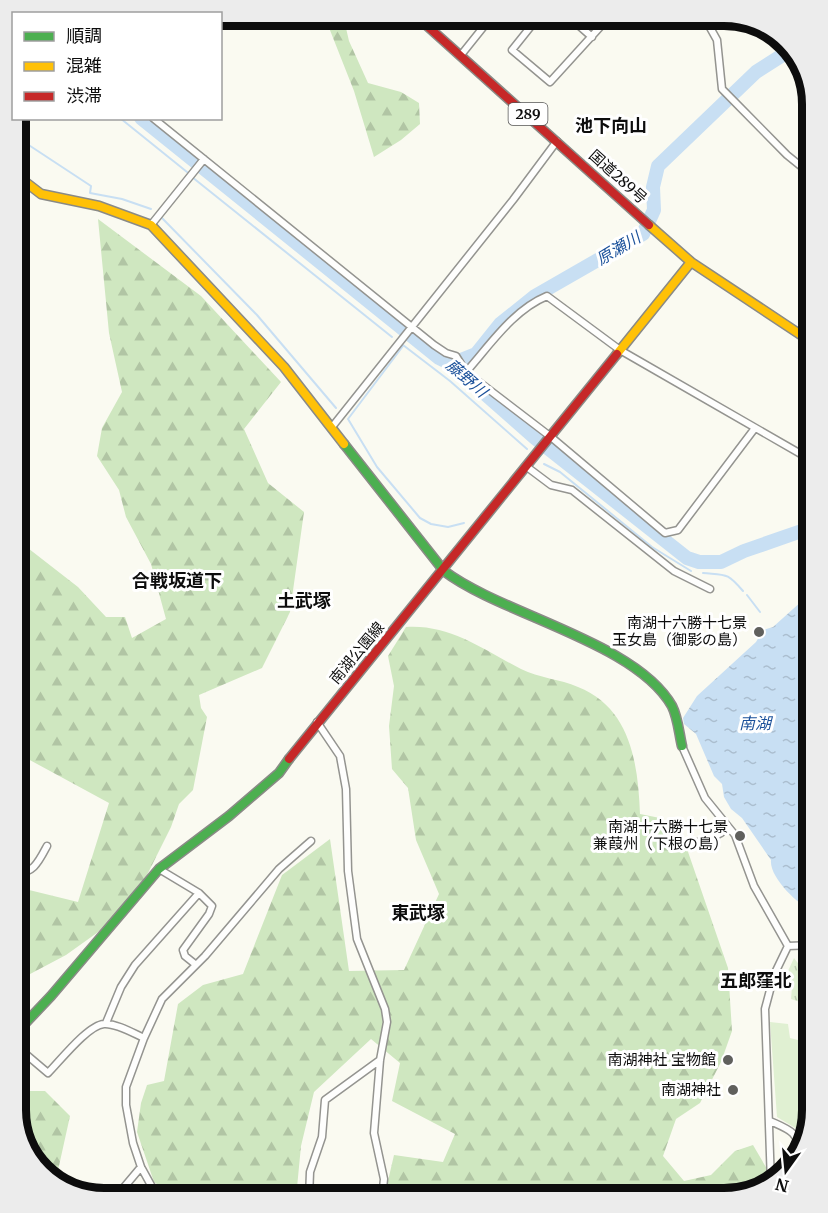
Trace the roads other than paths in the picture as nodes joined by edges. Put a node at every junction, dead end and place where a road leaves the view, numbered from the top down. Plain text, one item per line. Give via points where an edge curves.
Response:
1 (428, 26) edge
2 (484, 26) edge
3 (531, 26) edge
4 (580, 26) edge
5 (602, 26) edge
6 (709, 26) edge
7 (592, 37) junction
8 (461, 55) junction
9 (155, 120) edge
10 (558, 140) junction
11 (204, 159) junction
12 (802, 167) edge
13 (26, 182) edge
14 (151, 225) junction
15 (691, 262) junction
16 (412, 328) junction
17 (802, 336) edge
18 (620, 350) junction
19 (466, 372) junction
20 (332, 427) junction
21 (755, 428) junction
22 (552, 437) junction
23 (802, 455) edge
24 (527, 467) junction
25 (444, 572) junction
26 (710, 589) dead end
27 (317, 722) junction
28 (682, 746) joint
29 (721, 833) dead end
30 (311, 841) dead end
31 (694, 843) dead end
32 (46, 846) dead end
33 (159, 869) junction
34 (26, 872) edge
35 (199, 893) junction
36 (802, 945) edge
37 (788, 946) junction
38 (195, 964) junction
39 (26, 1022) edge
40 (106, 1023) junction
41 (144, 1038) junction
42 (26, 1054) edge
43 (380, 1060) junction
44 (770, 1121) junction
45 (798, 1138) edge
46 (770, 1141) edge
47 (141, 1167) junction
48 (124, 1187) edge
49 (152, 1187) edge
50 (309, 1187) edge
51 (383, 1187) edge

1 - 8 main road, 国道289号 / 289
2 - 8 street
3 - 7 street via 512,50 550,82
4 - 7 street
5 - 7 street
6 - 12 street via 717,40 721,81 729,97
8 - 10 main road, 国道289号 / 289
9 - 11 street
10 - 15 main road, 国道289号 / 289
10 - 16 street
11 - 14 street
11 - 16 street
13 - 14 main road via 41,194 99,206
14 - 20 main road via 284,367
15 - 17 main road, 国道289号 / 289
15 - 18 main road, 南湖公園線
16 - 19 street via 446,353 458,357
16 - 20 street
18 - 19 street via 547,296 519,313
18 - 21 street
18 - 22 main road, 南湖公園線
19 - 22 street
20 - 25 main road
21 - 22 street via 678,530 665,533
21 - 23 street
22 - 24 main road, 南湖公園線
24 - 25 main road, 南湖公園線
24 - 26 street via 551,485 572,490 674,571
25 - 27 main road, 南湖公園線
25 - 28 main road via 465,587 618,658 645,676 671,703
27 - 33 main road, 南湖公園線 via 279,773
27 - 43 street via 342,765 348,871 357,939 387,1022
28 - 37 street via 705,798 735,835 754,886
29 - 31 street
30 - 38 street via 279,869
32 - 34 street via 33,868
33 - 35 street
33 - 39 main road, 南湖公園線
35 - 38 street via 212,906 183,950 184,956
35 - 40 street via 135,965
36 - 37 street
37 - 44 street via 774,975 765,1009
38 - 41 street via 162,999
40 - 41 street
40 - 42 street via 90,1030 48,1073
41 - 47 street via 126,1088 128,1122
43 - 50 street via 324,1100 322,1137 310,1172
43 - 51 street via 374,1133
44 - 45 street
44 - 46 street
47 - 48 street
47 - 49 street

